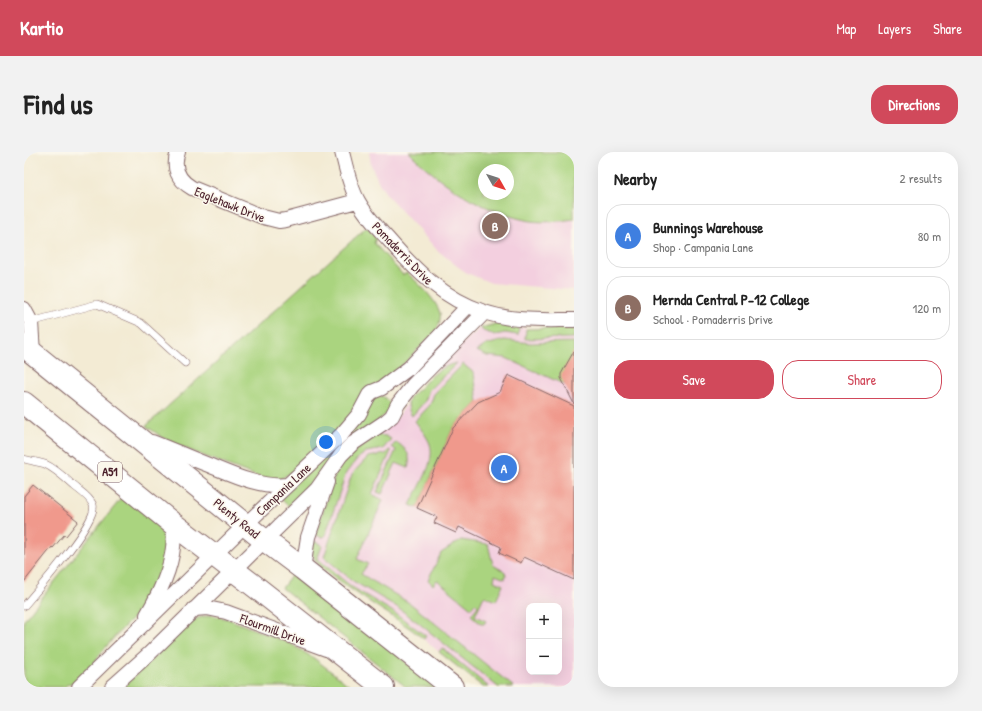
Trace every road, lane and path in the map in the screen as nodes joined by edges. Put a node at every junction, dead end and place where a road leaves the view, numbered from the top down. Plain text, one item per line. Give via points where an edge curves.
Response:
1 (178, 152) edge
2 (342, 152) edge
3 (357, 201) junction
4 (468, 306) junction
5 (24, 310) edge
6 (485, 312) junction
7 (574, 320) edge
8 (31, 322) junction
9 (29, 350) edge
10 (185, 363) dead end
11 (382, 388) junction
12 (24, 403) edge
13 (398, 404) junction
14 (131, 434) junction
15 (24, 460) edge
16 (332, 467) junction
17 (287, 485) junction
18 (172, 523) junction
19 (245, 525) junction
20 (264, 540) junction
21 (215, 555) junction
22 (303, 569) junction
23 (234, 570) junction
24 (24, 606) edge
25 (194, 609) junction
26 (139, 630) junction
27 (350, 660) junction
28 (79, 687) edge
29 (112, 687) edge
30 (383, 687) edge
31 (452, 687) edge

1 - 3 street, Eaglehawk Drive via 176,172 185,184 271,220 286,220
2 - 3 street, Pomaderris Drive
3 - 4 street, Pomaderris Drive via 410,264 439,289
4 - 6 street, Pomaderris Drive
4 - 11 street, Campania Lane via 417,360
5 - 8 street
6 - 7 street, Pomaderris Drive via 524,321
6 - 13 street, Campania Lane
8 - 9 street
8 - 10 lane via 97,304 141,323
9 - 14 highway, Plenty Road
11 - 13 street via 394,395
11 - 17 street, Campania Lane via 369,395 349,426
12 - 18 highway, A51
13 - 16 street, Campania Lane via 392,416 352,444
14 - 17 street via 256,482
14 - 19 highway, Plenty Road
15 - 24 lane via 45,464 56,470 89,498 94,506 90,521
16 - 20 street, Campania Lane via 317,489
16 - 22 street via 308,537
17 - 19 street, Campania Lane
18 - 21 highway, A51
18 - 26 street via 175,538 171,559 158,594
19 - 20 highway, Plenty Road
19 - 21 street, Campania Lane
20 - 22 highway, Plenty Road
20 - 23 street, Campania Lane
21 - 23 highway, A51
21 - 26 street
22 - 31 highway, Plenty Road
23 - 25 street
23 - 27 highway, A51
25 - 27 street, Flourmill Drive via 207,608 226,612
25 - 29 street
26 - 28 street
27 - 30 highway, A51

